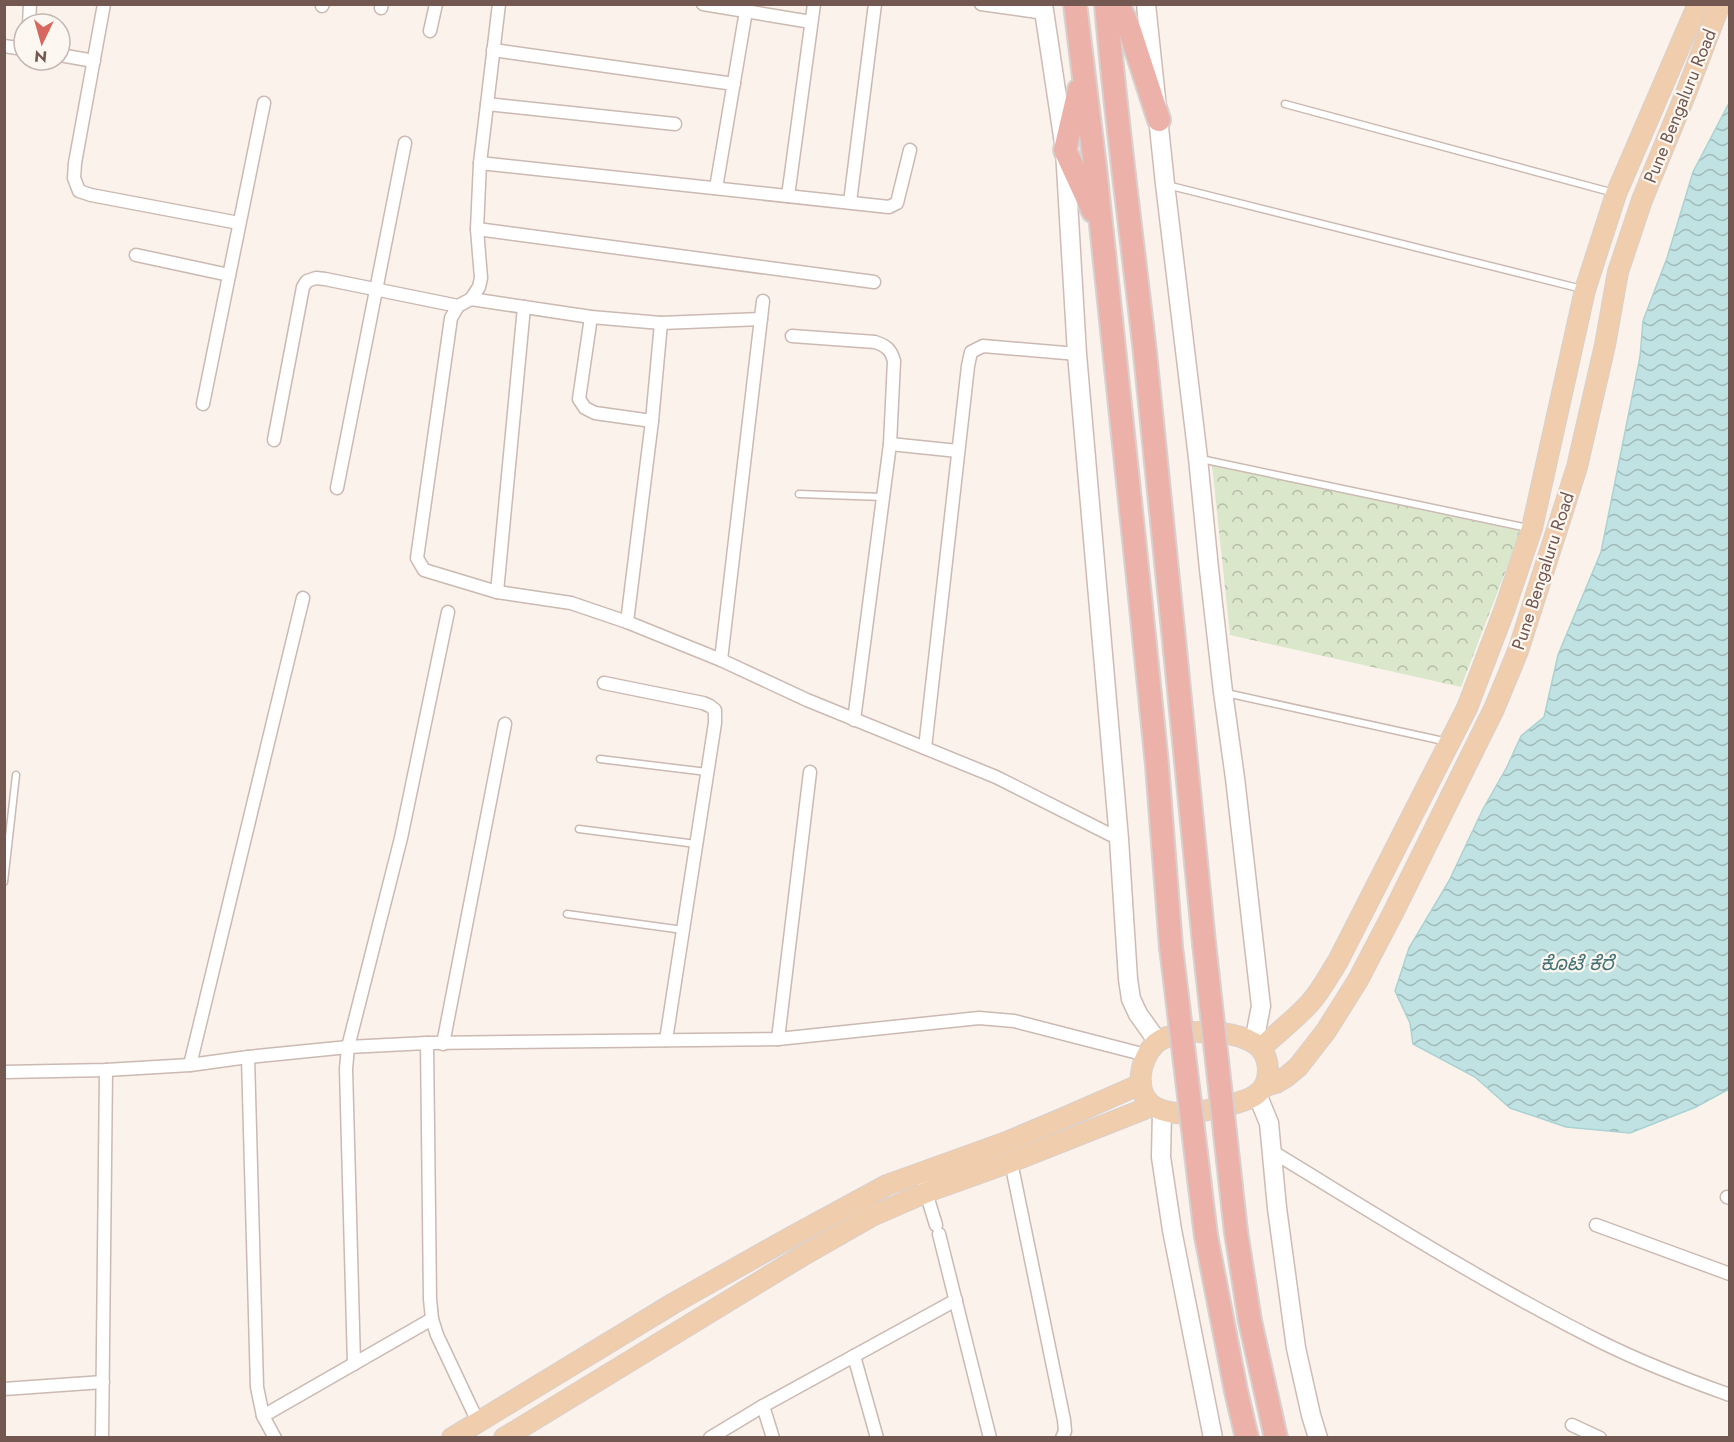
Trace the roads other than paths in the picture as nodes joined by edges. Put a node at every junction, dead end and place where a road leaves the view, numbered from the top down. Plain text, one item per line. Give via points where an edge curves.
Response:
1 (104, 4) edge
2 (436, 4) edge
3 (499, 4) edge
4 (703, 4) edge
5 (814, 4) edge
6 (875, 4) edge
7 (981, 4) edge
8 (1075, 4) edge
9 (1106, 4) edge
10 (1118, 4) edge
11 (1146, 4) edge
12 (1698, 4) edge
13 (1720, 4) edge
14 (1044, 9) edge
15 (746, 11) junction
16 (811, 22) junction
17 (430, 31) dead end
18 (493, 50) junction
19 (72, 58) edge
20 (94, 62) junction
21 (1083, 74) junction
22 (734, 84) junction
23 (264, 103) dead end
24 (487, 104) junction
25 (1285, 104) dead end
26 (1159, 120) junction
27 (675, 124) dead end
28 (405, 143) dead end
29 (910, 150) dead end
30 (1065, 150) junction
31 (480, 163) junction
32 (1165, 184) junction
33 (716, 188) junction
34 (1616, 194) junction
35 (788, 196) junction
36 (850, 202) junction
37 (240, 223) junction
38 (1101, 227) junction
39 (477, 229) junction
40 (136, 255) dead end
41 (229, 275) junction
42 (874, 282) dead end
43 (376, 289) junction
44 (1585, 290) junction
45 (471, 299) junction
46 (763, 301) dead end
47 (458, 306) junction
48 (524, 307) junction
49 (591, 317) junction
50 (760, 319) junction
51 (661, 323) junction
52 (792, 336) dead end
53 (1077, 354) junction
54 (202, 404) dead end
55 (652, 421) junction
56 (274, 440) dead end
57 (890, 444) junction
58 (958, 451) junction
59 (1198, 458) junction
60 (337, 488) dead end
61 (799, 494) dead end
62 (883, 497) junction
63 (1532, 528) junction
64 (497, 592) junction
65 (303, 598) dead end
66 (448, 612) dead end
67 (627, 622) junction
68 (721, 660) junction
69 (604, 683) dead end
70 (1223, 692) junction
71 (854, 720) junction
72 (506, 724) dead end
73 (1449, 742) junction
74 (925, 748) junction
75 (600, 759) dead end
76 (707, 772) junction
77 (810, 772) dead end
78 (16, 775) dead end
79 (579, 829) dead end
80 (1119, 839) junction
81 (696, 844) junction
82 (4, 882) edge
83 (567, 914) dead end
84 (683, 930) junction
85 (778, 1039) junction
86 (666, 1040) junction
87 (427, 1043) junction
88 (443, 1044) junction
89 (1257, 1045) junction
90 (348, 1047) junction
91 (1152, 1049) junction
92 (248, 1057) junction
93 (190, 1065) junction
94 (106, 1070) junction
95 (4, 1072) edge
96 (1141, 1084) junction
97 (1261, 1090) junction
98 (1157, 1108) junction
99 (1273, 1152) junction
100 (1011, 1162) junction
101 (919, 1173) junction
102 (927, 1192) junction
103 (1596, 1225) dead end
104 (791, 1236) junction
105 (802, 1256) junction
106 (1730, 1274) edge
107 (956, 1300) junction
108 (432, 1319) junction
109 (854, 1356) junction
110 (354, 1364) junction
111 (103, 1382) junction
112 (4, 1389) edge
113 (1730, 1395) edge
114 (510, 1403) junction
115 (763, 1406) junction
116 (263, 1416) junction
117 (478, 1422) junction
118 (524, 1425) junction
119 (1572, 1425) dead end
120 (102, 1437) edge
121 (275, 1437) edge
122 (452, 1437) edge
123 (504, 1437) edge
124 (710, 1437) edge
125 (773, 1437) edge
126 (877, 1437) edge
127 (990, 1437) edge
128 (1062, 1437) edge
129 (1213, 1437) edge
130 (1247, 1437) edge
131 (1276, 1437) edge
132 (1318, 1437) edge
133 (1600, 1437) edge

1 - 20 street
2 - 17 street
3 - 18 street
4 - 15 street
5 - 16 street
6 - 36 street
7 - 14 street
8 - 21 highway
9 - 131 highway, bridge via 1236,1232 1250,1321
10 - 26 highway
11 - 26 street
12 - 34 main road, Pune Bengaluru Road
13 - 97 main road, Pune Bengaluru Road via 1642,200 1618,272 1577,467 1518,651 1494,709 1358,980 1298,1067
14 - 30 street
15 - 16 street
15 - 22 street
16 - 35 street
18 - 22 street
18 - 24 street
19 - 20 street
20 - 37 street via 74,171 79,191
21 - 30 highway
21 - 38 highway
22 - 33 street
23 - 37 street
24 - 27 street
24 - 31 street
25 - 34 lane
26 - 32 street
28 - 43 street
29 - 36 street via 897,203 889,207
30 - 38 highway
30 - 53 street
31 - 33 street
31 - 39 street
32 - 44 lane
32 - 59 street
33 - 35 street
34 - 44 main road, Pune Bengaluru Road
35 - 36 street
37 - 41 street
38 - 130 highway, bridge via 1171,946 1206,1236
39 - 42 street
39 - 45 street via 481,278
40 - 41 street
41 - 54 street
43 - 47 street
43 - 56 street via 316,278 303,286
43 - 60 street
44 - 63 main road, Pune Bengaluru Road
45 - 47 street
45 - 48 street
46 - 50 street
47 - 64 street via 451,318 417,558 424,570
48 - 49 street
48 - 64 street
49 - 51 street
49 - 55 street via 579,399 595,413
50 - 51 street
50 - 68 street
51 - 55 street
52 - 57 street via 885,345 894,361
53 - 58 street via 983,346 971,352
53 - 80 street
55 - 67 street
57 - 58 street
57 - 62 street
58 - 74 street
59 - 63 lane
59 - 70 street
61 - 62 lane
62 - 71 street
63 - 73 main road, Pune Bengaluru Road via 1467,708
64 - 67 street via 571,603
65 - 93 street
66 - 90 street via 401,838
67 - 68 street
68 - 71 street
69 - 76 street via 711,706 716,716
70 - 73 lane
70 - 89 street via 1261,1006
71 - 74 street
72 - 88 street
73 - 89 main road, Pune Bengaluru Road via 1321,988 1296,1018
74 - 80 street via 996,777
75 - 76 lane
76 - 81 street
77 - 85 street
78 - 82 lane
79 - 81 lane
80 - 91 street via 1131,999
81 - 84 street
83 - 84 lane
84 - 86 street
85 - 86 street
85 - 91 street via 979,1018 1014,1021
86 - 88 street
87 - 88 street
87 - 90 street
87 - 108 street
89 - 91 main road via 1227,1034 1186,1032 1171,1036
89 - 97 main road via 1268,1067
90 - 92 street
90 - 110 street
91 - 96 main road via 1141,1070
92 - 93 street
92 - 116 street via 257,1387
93 - 94 street
94 - 95 street
94 - 111 street
96 - 98 main road via 1147,1101
96 - 101 main road via 1009,1141
97 - 98 main road via 1243,1101 1213,1109 1187,1113
97 - 99 street
98 - 100 main road
98 - 129 street via 1169,1209
99 - 113 street via 1467,1269 1600,1341
99 - 132 street via 1296,1348
100 - 102 main road
100 - 128 street via 1064,1420
101 - 102 street
101 - 104 main road via 886,1185
102 - 105 main road via 872,1216
102 - 107 street
103 - 106 street
104 - 105 main road
104 - 114 main road
105 - 118 main road
107 - 109 street
107 - 127 street
108 - 110 street
108 - 117 street
109 - 115 street
109 - 126 street
110 - 116 street
111 - 112 street
111 - 120 street
114 - 117 main road
114 - 118 main road
115 - 124 street
115 - 125 street
116 - 121 street
117 - 122 main road
118 - 123 main road
119 - 133 street

